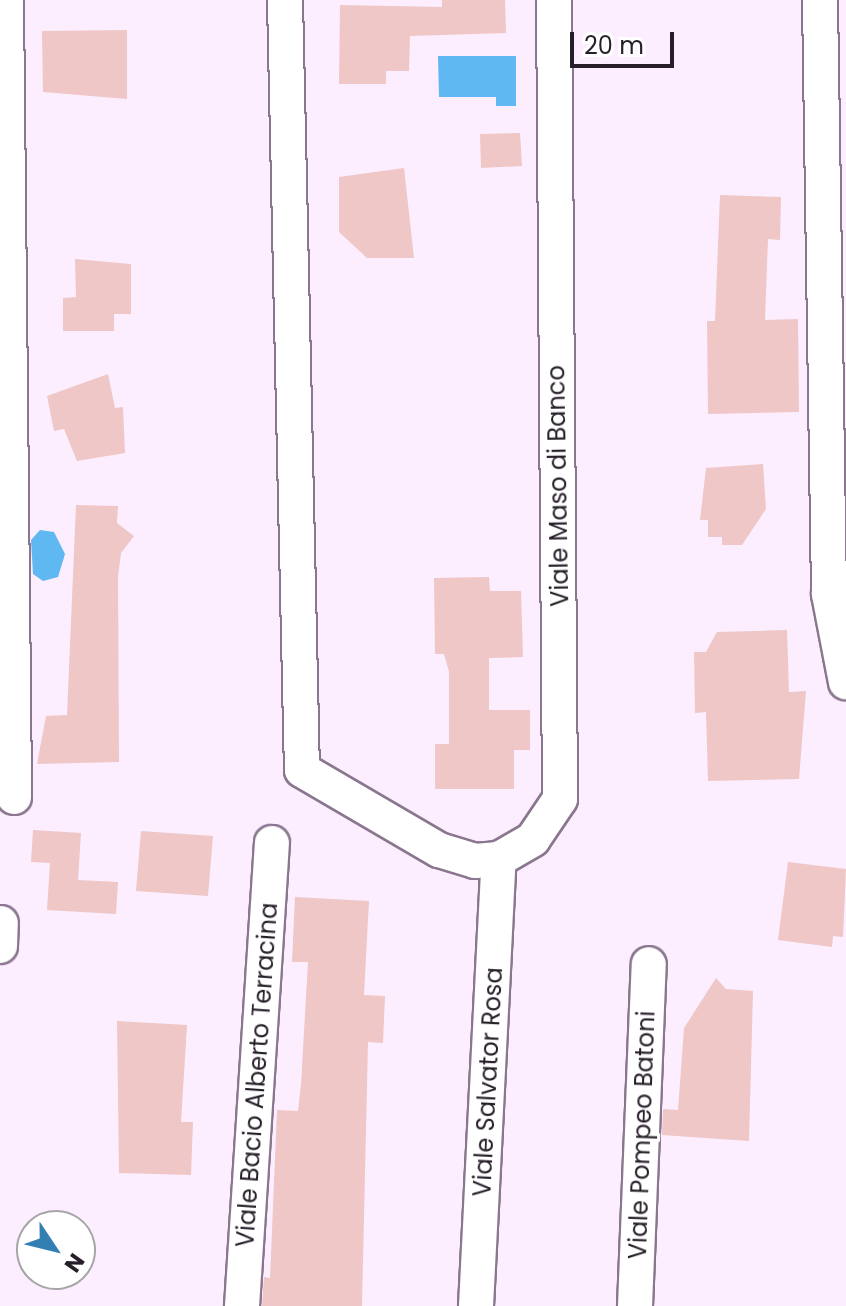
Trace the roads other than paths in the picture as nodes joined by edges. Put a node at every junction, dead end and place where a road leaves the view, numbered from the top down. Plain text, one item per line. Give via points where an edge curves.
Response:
1 (6, 0) edge
2 (285, 0) edge
3 (554, 0) edge
4 (820, 0) edge
5 (846, 682) edge
6 (14, 797) dead end
7 (272, 843) dead end
8 (499, 859) junction
9 (649, 964) dead end
10 (242, 1306) edge
11 (476, 1306) edge
12 (635, 1306) edge

1 - 6 street
2 - 8 street via 302,770 457,857
3 - 8 street, Viale Maso di Banco via 560,799 533,839
4 - 5 street via 829,594
7 - 10 street, Viale Bacio Alberto Terracina
8 - 11 street, Viale Salvator Rosa
9 - 12 street, Viale Pompeo Batoni

